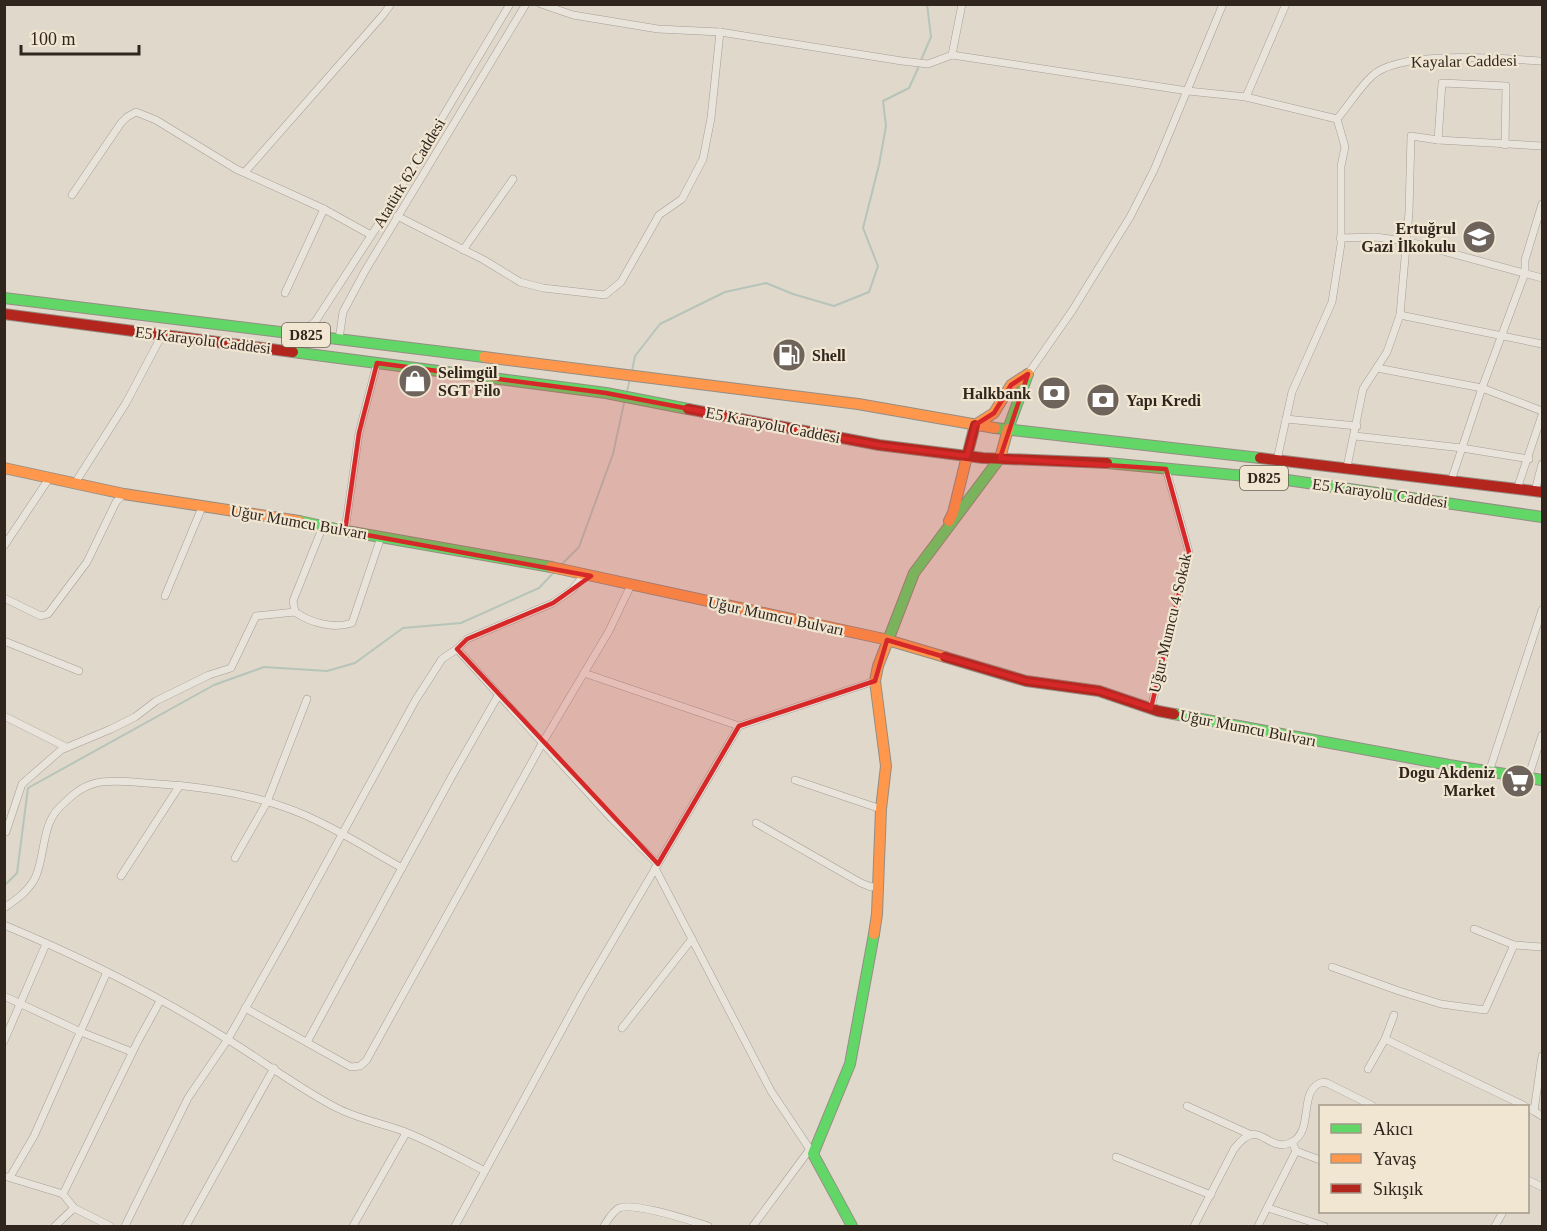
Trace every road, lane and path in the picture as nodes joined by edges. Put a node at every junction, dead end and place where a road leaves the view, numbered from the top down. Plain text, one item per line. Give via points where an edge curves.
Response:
1 (391, 4) edge
2 (510, 4) edge
3 (526, 4) edge
4 (541, 4) edge
5 (962, 4) edge
6 (1223, 4) edge
7 (1286, 4) edge
8 (720, 32) junction
9 (952, 55) junction
10 (1542, 62) edge
11 (1188, 91) junction
12 (1246, 97) junction
13 (1337, 119) junction
14 (1438, 140) junction
15 (1505, 145) junction
16 (1542, 146) edge
17 (245, 172) junction
18 (513, 179) dead end
19 (72, 195) dead end
20 (1542, 204) edge
21 (324, 209) junction
22 (397, 216) junction
23 (371, 235) junction
24 (1340, 238) junction
25 (1406, 241) junction
26 (463, 250) junction
27 (1525, 273) junction
28 (1542, 278) edge
29 (285, 293) dead end
30 (4, 298) edge
31 (4, 314) edge
32 (1400, 315) junction
33 (298, 334) junction
34 (1502, 334) junction
35 (162, 335) junction
36 (339, 339) junction
37 (1542, 344) edge
38 (377, 363) junction
39 (1377, 368) junction
40 (1028, 374) junction
41 (1482, 388) junction
42 (1542, 413) edge
43 (1286, 419) junction
44 (975, 425) junction
45 (1357, 426) junction
46 (1008, 429) junction
47 (1355, 436) junction
48 (1462, 448) junction
49 (967, 456) junction
50 (1000, 458) junction
51 (1528, 459) junction
52 (1277, 460) junction
53 (1542, 464) edge
54 (1347, 467) junction
55 (4, 468) edge
56 (1166, 469) junction
57 (50, 477) junction
58 (1451, 481) junction
59 (75, 483) junction
60 (1517, 489) junction
61 (1538, 491) edge
62 (124, 494) junction
63 (203, 506) junction
64 (1542, 517) edge
65 (323, 526) junction
66 (345, 531) junction
67 (381, 537) junction
68 (940, 540) junction
69 (4, 546) edge
70 (584, 575) junction
71 (631, 585) junction
72 (165, 596) dead end
73 (4, 598) edge
74 (1542, 610) edge
75 (295, 612) junction
76 (888, 640) junction
77 (4, 641) edge
78 (457, 649) junction
79 (79, 671) dead end
80 (584, 673) junction
81 (875, 681) junction
82 (499, 694) junction
83 (307, 699) dead end
84 (1151, 708) junction
85 (4, 716) edge
86 (739, 726) junction
87 (1542, 735) edge
88 (543, 742) junction
89 (66, 747) junction
90 (1490, 772) junction
91 (1528, 778) junction
92 (795, 780) dead end
93 (1542, 780) edge
94 (180, 785) junction
95 (267, 802) junction
96 (881, 809) junction
97 (756, 823) dead end
98 (6, 832) edge
99 (343, 835) junction
100 (235, 858) dead end
101 (656, 866) junction
102 (402, 867) junction
103 (121, 876) dead end
104 (879, 886) junction
105 (4, 908) edge
106 (4, 926) edge
107 (1474, 929) dead end
108 (692, 939) junction
109 (46, 944) junction
110 (1514, 945) junction
111 (1542, 947) edge
112 (1332, 967) dead end
113 (107, 972) junction
114 (4, 996) edge
115 (160, 1001) junction
116 (20, 1005) junction
117 (245, 1008) junction
118 (1394, 1014) dead end
119 (622, 1028) dead end
120 (81, 1032) junction
121 (228, 1039) junction
122 (1385, 1039) junction
123 (4, 1041) edge
124 (307, 1042) junction
125 (132, 1052) junction
126 (1542, 1056) edge
127 (274, 1068) junction
128 (1368, 1069) dead end
129 (1369, 1105) edge
130 (1521, 1105) edge
131 (1187, 1106) dead end
132 (1529, 1109) edge
133 (1542, 1116) edge
134 (406, 1132) junction
135 (1249, 1134) junction
136 (1292, 1142) junction
137 (811, 1151) junction
138 (1296, 1151) junction
139 (1116, 1157) dead end
140 (1319, 1160) edge
141 (484, 1172) junction
142 (7, 1177) edge
143 (63, 1194) junction
144 (1211, 1195) junction
145 (74, 1208) junction
146 (1268, 1208) junction
147 (1502, 1213) edge
148 (55, 1227) edge
149 (110, 1227) edge
150 (125, 1227) edge
151 (186, 1227) edge
152 (353, 1227) edge
153 (454, 1227) edge
154 (604, 1227) edge
155 (708, 1227) edge
156 (753, 1227) edge
157 (852, 1227) edge
158 (1194, 1227) edge
159 (1258, 1227) edge
160 (1324, 1227) edge
161 (1495, 1227) edge

1 - 17 street
2 - 23 street, Atatürk 62 Caddesi
3 - 22 street, Atatürk 62 Caddesi
4 - 8 street via 573,15 658,29
5 - 9 street
6 - 11 street
7 - 12 street
8 - 9 street via 928,64
8 - 26 street via 703,159 682,199 659,215 621,282 606,295 520,282
9 - 11 street
10 - 13 street, Kayalar Caddesi via 1452,58 1391,64 1372,75
11 - 12 street
11 - 40 street via 1130,217
12 - 13 street
13 - 24 street via 1345,147
14 - 15 street
14 - 15 street via 1442,83 1506,86
14 - 25 street via 1411,136
15 - 16 street
17 - 19 street via 136,112 121,123
17 - 21 street
18 - 26 street
20 - 27 street via 1525,260
21 - 23 street
21 - 29 street
22 - 26 street
22 - 36 street, Atatürk 62 Caddesi via 343,312
23 - 33 street, Atatürk 62 Caddesi via 315,322
24 - 25 street
24 - 43 street via 1332,302 1292,392
25 - 27 street
25 - 32 street
27 - 28 street
27 - 34 street
30 - 33 main road, E5 Karayolu Caddesi / D825
31 - 35 main road, E5 Karayolu Caddesi / D825
32 - 34 street
32 - 39 street
33 - 36 main road, E5 Karayolu Caddesi / D825
34 - 37 street
34 - 41 street
35 - 38 main road, E5 Karayolu Caddesi / D825
35 - 59 street via 126,403
36 - 44 main road, E5 Karayolu Caddesi / D825 via 858,404
38 - 49 main road, E5 Karayolu Caddesi / D825 via 606,393 879,446
38 - 66 street via 359,433
39 - 41 street
39 - 45 street via 1363,389
40 - 44 main road via 1011,385 994,413
40 - 46 main road
41 - 42 street
41 - 48 street
42 - 51 street
43 - 45 street
43 - 52 street
44 - 46 main road, E5 Karayolu Caddesi / D825
44 - 49 main road
45 - 47 street
46 - 50 main road
46 - 52 main road, E5 Karayolu Caddesi / D825
47 - 48 street
47 - 54 street
48 - 51 street
48 - 58 street
49 - 50 main road, E5 Karayolu Caddesi / D825
49 - 68 main road via 953,513
50 - 56 main road, E5 Karayolu Caddesi / D825
50 - 68 main road
51 - 60 street
52 - 54 main road, E5 Karayolu Caddesi / D825
53 - 61 street
54 - 58 main road, E5 Karayolu Caddesi / D825
55 - 57 main road, Uğur Mumcu Bulvarı
56 - 64 main road, E5 Karayolu Caddesi / D825 via 1287,480
56 - 84 street, Uğur Mumcu 4 Sokak via 1189,552
57 - 59 main road, Uğur Mumcu Bulvarı
57 - 69 street
58 - 60 main road, E5 Karayolu Caddesi / D825
59 - 62 main road, Uğur Mumcu Bulvarı
60 - 61 main road, E5 Karayolu Caddesi / D825
62 - 63 main road, Uğur Mumcu Bulvarı
62 - 73 street via 116,502 87,562 48,614 42,616
63 - 65 main road, Uğur Mumcu Bulvarı
63 - 72 street
65 - 66 main road, Uğur Mumcu Bulvarı
65 - 75 street via 293,601
66 - 67 main road, Uğur Mumcu Bulvarı
67 - 70 main road, Uğur Mumcu Bulvarı
67 - 75 street via 352,623 326,624 304,619
68 - 76 main road via 914,573
70 - 71 main road, Uğur Mumcu Bulvarı
70 - 78 street via 572,590 553,603 467,639
71 - 76 main road, Uğur Mumcu Bulvarı
71 - 80 street
74 - 90 street
75 - 89 street via 256,616 231,668 156,701 111,729
76 - 81 main road
76 - 84 main road, Uğur Mumcu Bulvarı via 1026,681 1099,691
77 - 79 street
78 - 82 street
78 - 99 street via 442,659 420,693
80 - 86 street
80 - 88 street
81 - 86 street
81 - 96 main road via 886,766
82 - 88 street
82 - 102 street
83 - 95 street
84 - 90 main road, Uğur Mumcu Bulvarı
85 - 89 street
86 - 101 street
87 - 91 street
88 - 101 street
88 - 124 street via 366,1061 351,1067
89 - 98 street via 22,784
90 - 91 main road, Uğur Mumcu Bulvarı
91 - 93 main road, Uğur Mumcu Bulvarı
92 - 96 street
94 - 95 street via 231,791
94 - 103 street
94 - 105 street via 97,782 77,791 55,812 36,877 26,893
95 - 99 street
95 - 100 street
96 - 104 main road
97 - 104 street via 861,883
99 - 102 street
99 - 117 street
101 - 108 street
101 - 141 street
102 - 124 street
104 - 137 main road via 870,963 849,1064
106 - 109 street
107 - 110 street
108 - 119 street
108 - 137 street via 771,1091
109 - 113 street
109 - 116 street
110 - 111 street
110 - 112 street via 1485,1010 1441,1004
113 - 115 street
113 - 120 street
114 - 116 street
115 - 121 street
115 - 125 street
116 - 120 street
116 - 123 street
117 - 121 street
117 - 124 street
118 - 122 street
120 - 125 street
120 - 142 street via 34,1136
121 - 127 street
121 - 150 street via 188,1098
122 - 128 street
122 - 130 street
125 - 143 street
126 - 132 street
127 - 134 street via 337,1108
127 - 151 street
129 - 136 street via 1327,1083 1319,1083 1310,1091 1302,1130
131 - 135 street
132 - 133 street
134 - 141 street
134 - 152 street
135 - 136 street via 1280,1144
135 - 144 street via 1234,1149
136 - 138 street
137 - 156 street
137 - 157 main road
138 - 140 street
138 - 146 street
139 - 144 street
141 - 153 street
142 - 143 street
143 - 145 street
144 - 158 street
145 - 148 street
145 - 149 street
146 - 159 street
146 - 160 street
147 - 161 street
154 - 155 street via 612,1214 626,1207 656,1211

